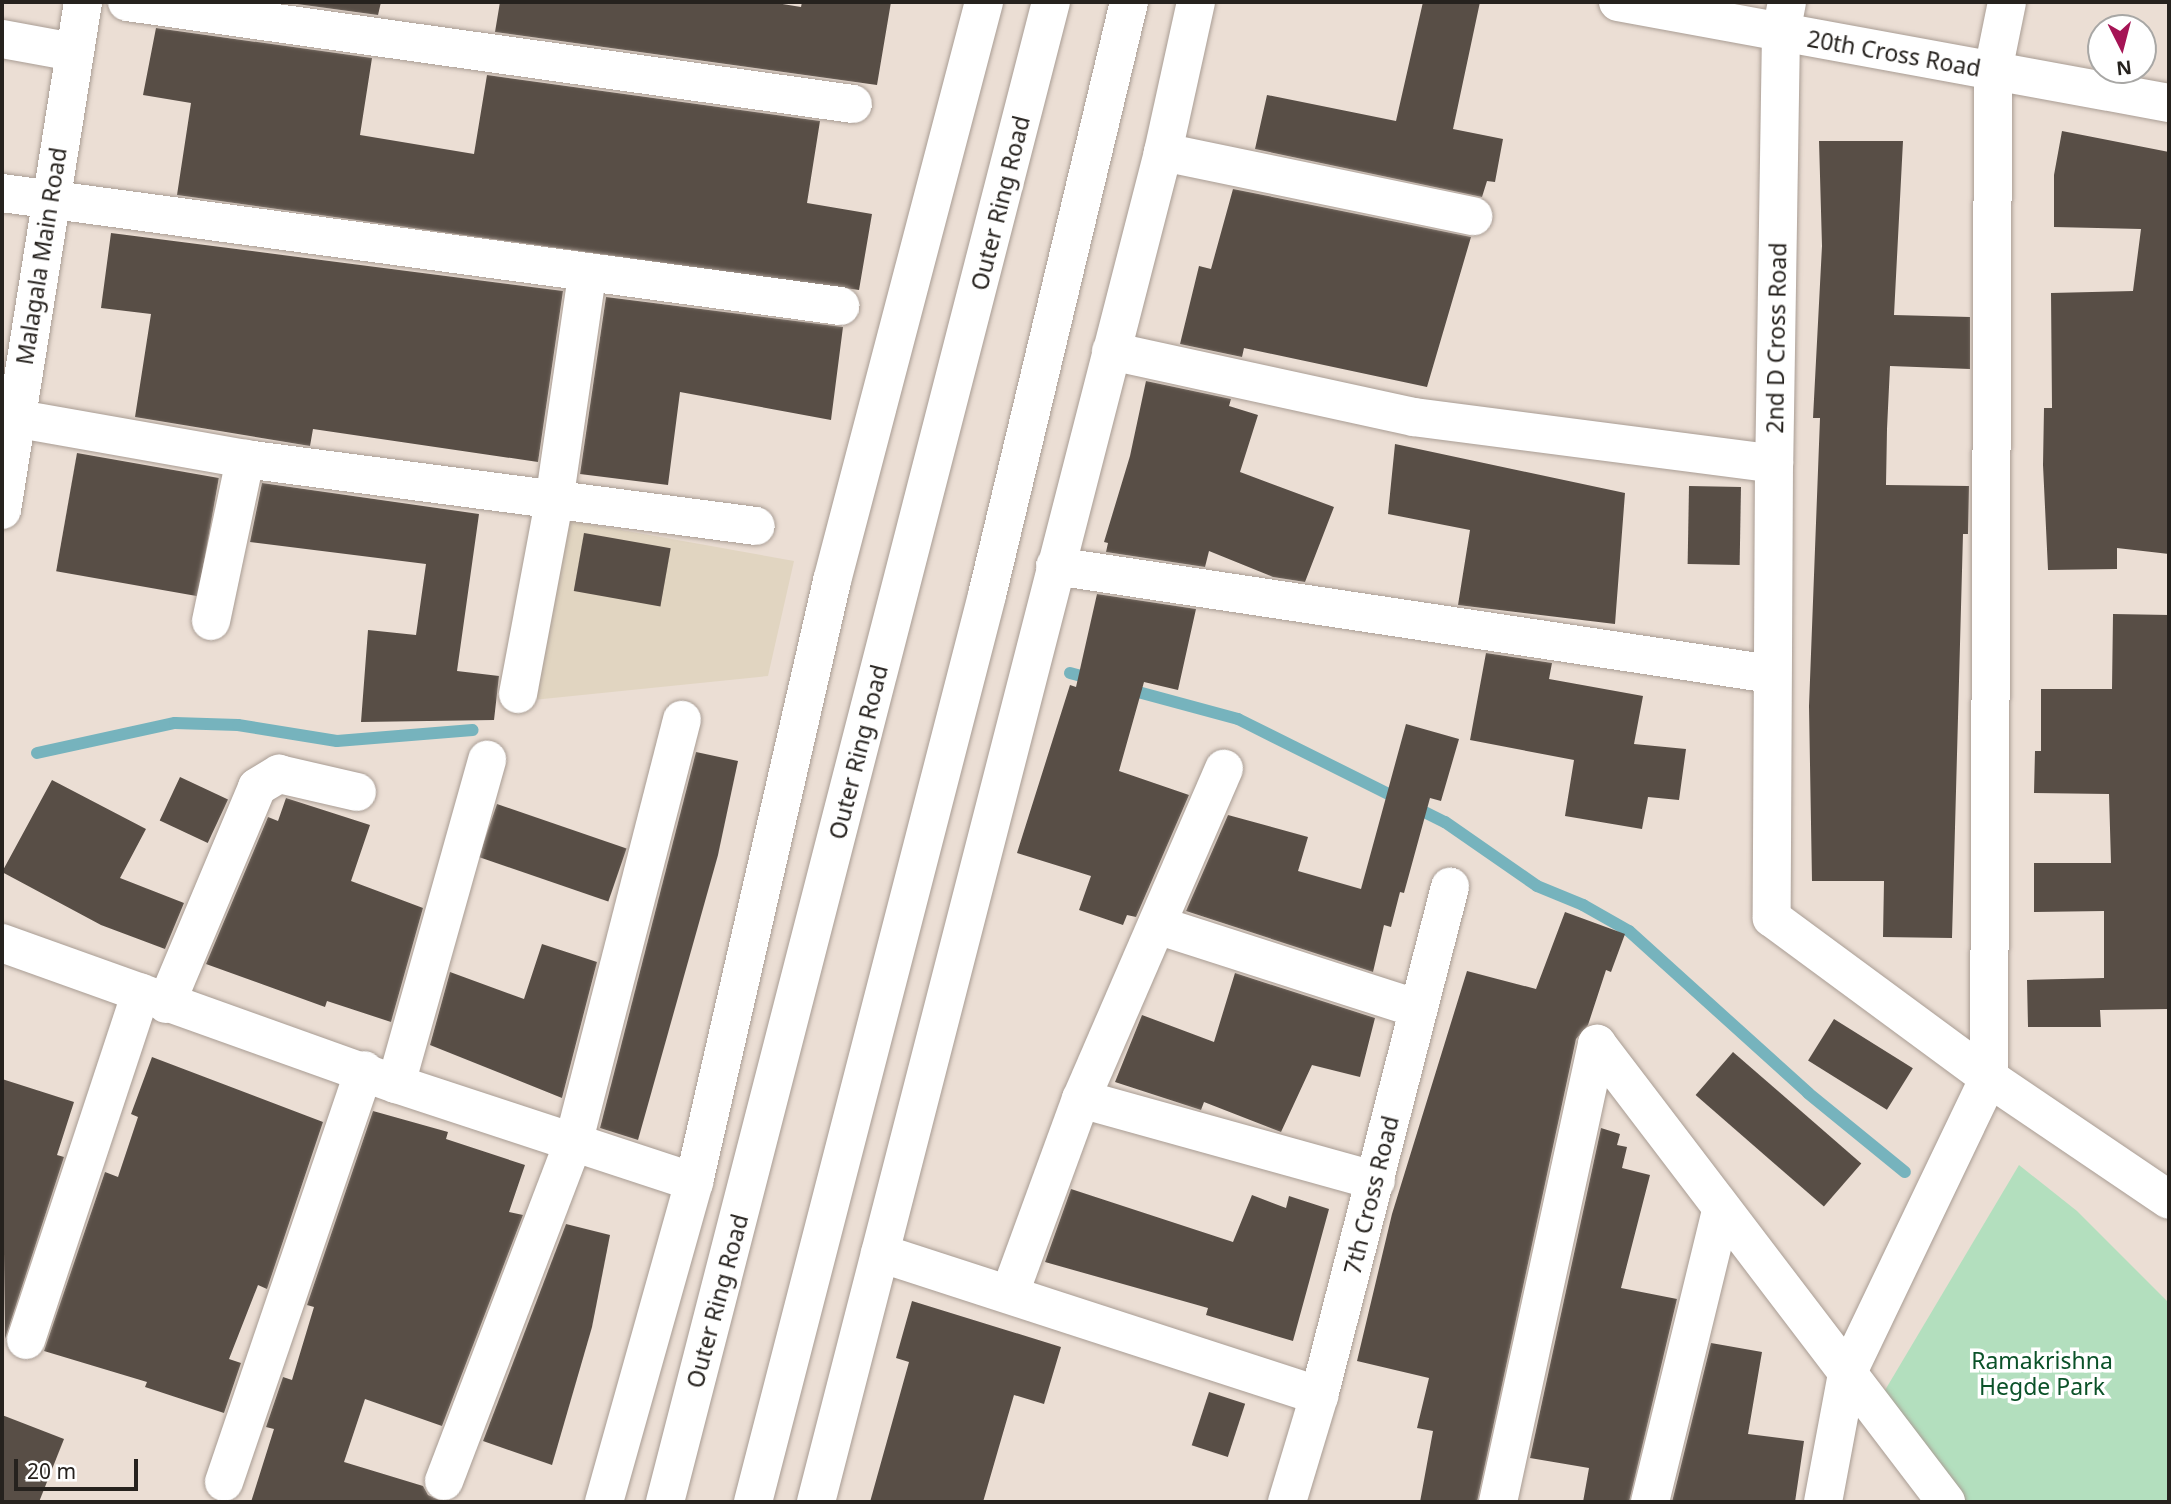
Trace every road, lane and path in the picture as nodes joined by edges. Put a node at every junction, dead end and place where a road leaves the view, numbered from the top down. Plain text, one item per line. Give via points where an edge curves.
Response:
1 (83, 2) edge
2 (127, 2) edge
3 (984, 2) edge
4 (1051, 2) edge
5 (1129, 2) edge
6 (1196, 2) edge
7 (1618, 2) edge
8 (2007, 2) edge
9 (1784, 17) edge
10 (2, 39) edge
11 (73, 52) junction
12 (1993, 71) junction
13 (2169, 103) edge
14 (853, 104) dead end
15 (1163, 152) junction
16 (2, 193) edge
17 (51, 202) junction
18 (1472, 216) dead end
19 (587, 275) junction
20 (840, 306) dead end
21 (1111, 351) junction
22 (8, 417) edge
23 (245, 459) junction
24 (1774, 464) junction
25 (554, 502) junction
26 (2, 510) edge
27 (756, 526) dead end
28 (1055, 566) junction
29 (211, 621) dead end
30 (1771, 674) junction
31 (518, 694) dead end
32 (682, 720) dead end
33 (487, 760) dead end
34 (1224, 769) dead end
35 (357, 792) dead end
36 (1450, 887) dead end
37 (1157, 925) junction
38 (2, 943) edge
39 (153, 998) junction
40 (1418, 1009) junction
41 (380, 1077) junction
42 (1989, 1078) junction
43 (1081, 1098) junction
44 (573, 1144) junction
45 (1376, 1181) junction
46 (694, 1182) junction
47 (2169, 1200) edge
48 (1721, 1210) junction
49 (880, 1253) junction
50 (1010, 1293) junction
51 (26, 1340) dead end
52 (1847, 1374) junction
53 (1319, 1396) junction
54 (444, 1481) dead end
55 (224, 1482) dead end
56 (604, 1502) edge
57 (665, 1502) edge
58 (753, 1502) edge
59 (816, 1502) edge
60 (1287, 1502) edge
61 (1498, 1502) edge
62 (1650, 1502) edge
63 (1823, 1502) edge
64 (1946, 1502) edge

1 - 11 main road, Malagala Main Road
2 - 14 main road
3 - 46 main road via 832,581
4 - 57 main road, Outer Ring Road
5 - 58 main road via 984,608
6 - 15 main road
7 - 9 main road, 20th Cross Road
8 - 12 main road
9 - 12 main road, 20th Cross Road
9 - 24 main road, 2nd D Cross Road
10 - 11 main road
11 - 17 main road, Malagala Main Road
12 - 13 main road, 20th Cross Road
12 - 42 main road
15 - 18 main road
15 - 21 main road
16 - 17 main road
17 - 19 main road
17 - 22 main road, Malagala Main Road
19 - 20 main road
19 - 25 main road
21 - 24 main road via 1414,417
21 - 28 main road
22 - 23 main road
22 - 26 main road, Malagala Main Road
23 - 25 main road
23 - 29 main road
24 - 30 main road, 2nd D Cross Road
25 - 27 main road
25 - 31 main road
28 - 30 main road
28 - 49 main road
30 - 42 main road, 2nd D Cross Road via 1772,918
32 - 44 main road
33 - 41 main road
34 - 37 main road
35 - 39 main road via 279,774 257,787
36 - 40 main road, 7th Cross Road
37 - 40 main road
37 - 43 main road
38 - 39 main road
39 - 41 main road
39 - 51 main road
40 - 45 main road, 7th Cross Road
41 - 44 main road
41 - 55 main road
42 - 47 main road
42 - 52 main road
43 - 45 main road
43 - 50 main road
44 - 46 main road
44 - 54 main road
45 - 53 main road, 7th Cross Road
46 - 56 main road
48 - 52 main road
48 - 61 main road via 1597,1044
48 - 62 main road
49 - 50 main road
49 - 59 main road
50 - 53 main road
52 - 63 main road
52 - 64 main road
53 - 60 main road, 7th Cross Road

